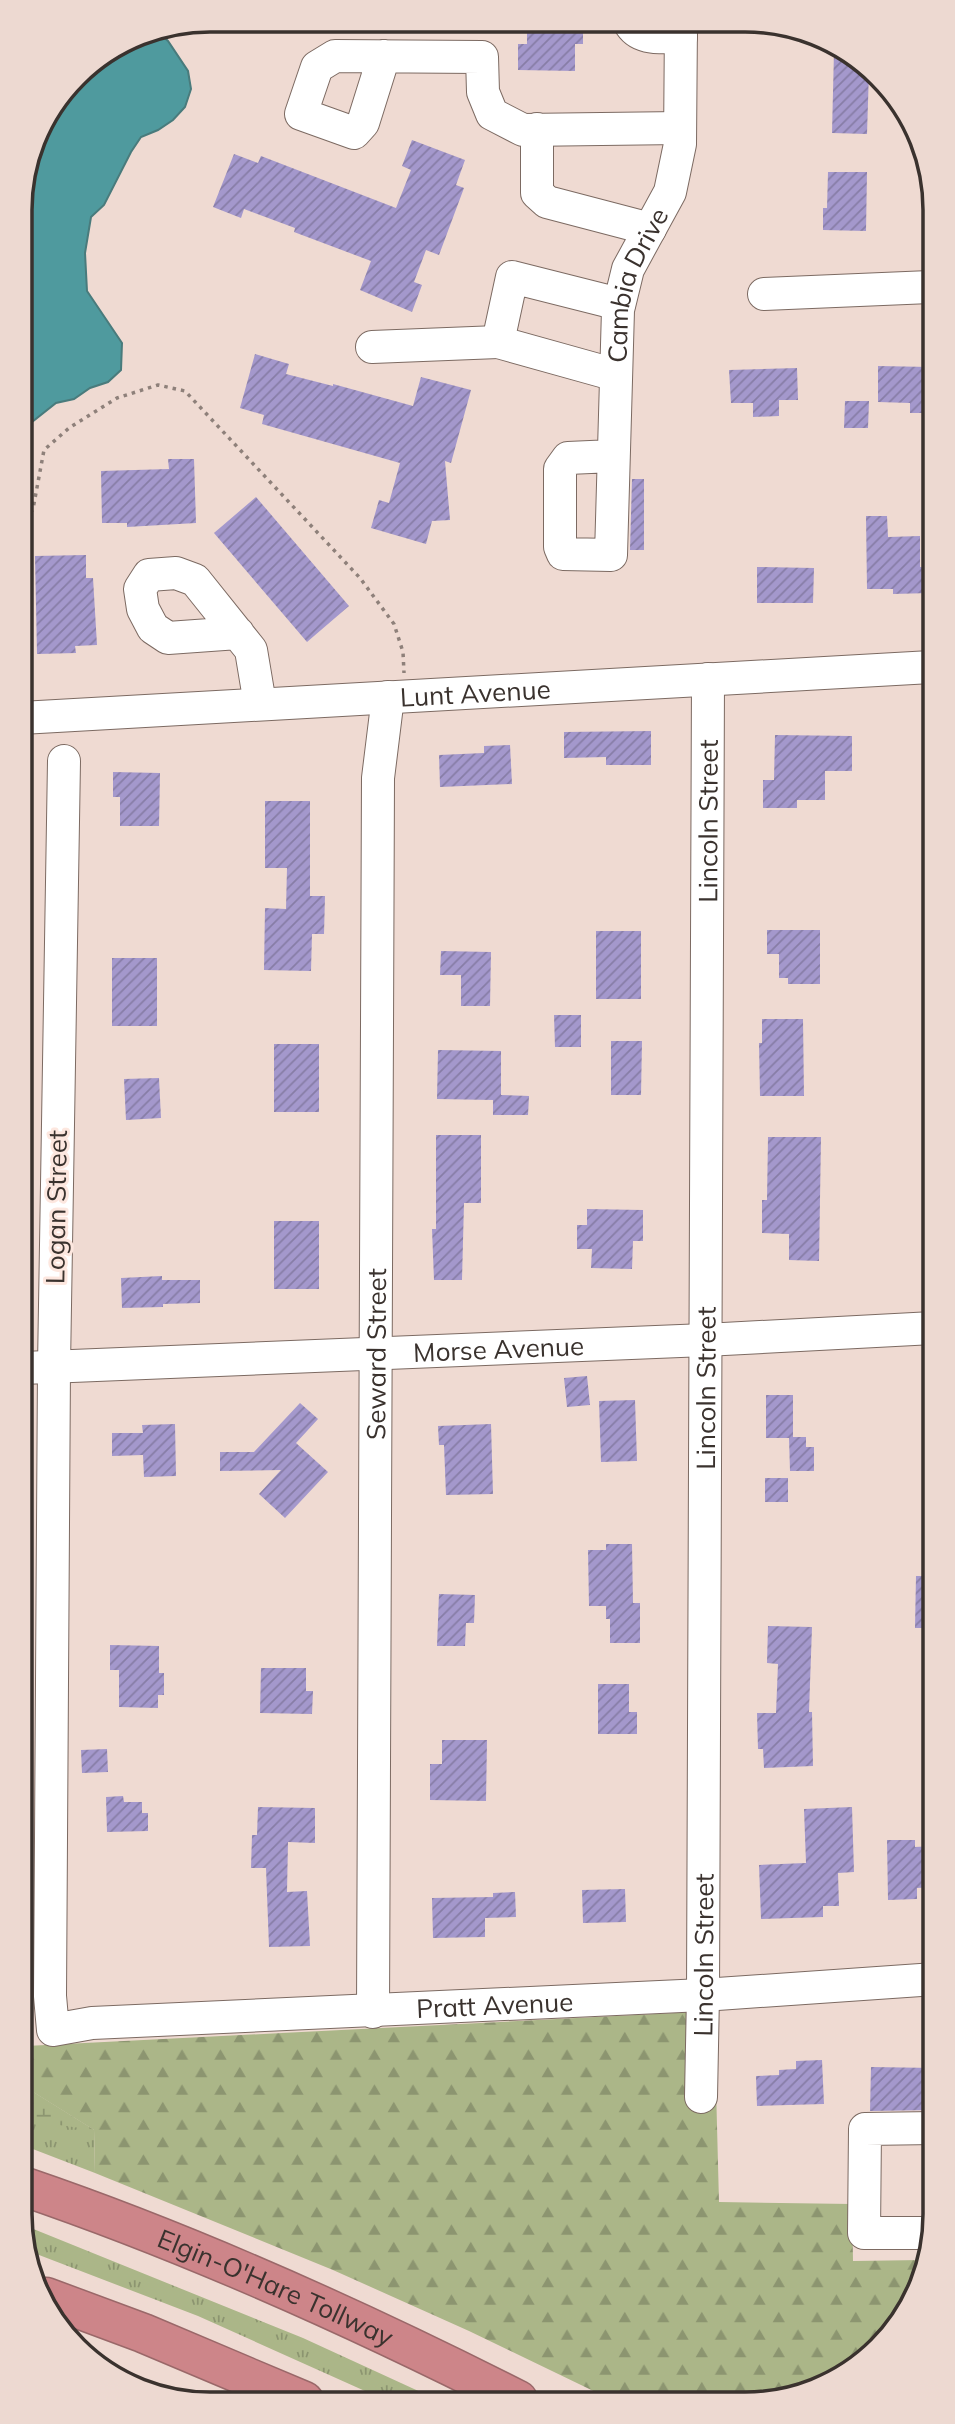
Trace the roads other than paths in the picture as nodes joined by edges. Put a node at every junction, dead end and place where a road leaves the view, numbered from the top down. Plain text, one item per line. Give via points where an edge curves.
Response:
1 (636, 32) edge
2 (669, 32) edge
3 (681, 32) edge
4 (384, 56) dead end
5 (680, 128) junction
6 (537, 129) junction
7 (650, 229) junction
8 (923, 288) edge
9 (764, 294) dead end
10 (619, 304) junction
11 (498, 342) junction
12 (372, 347) dead end
13 (616, 375) junction
14 (613, 456) junction
15 (238, 633) dead end
16 (923, 667) edge
17 (708, 679) junction
18 (396, 688) junction
19 (260, 704) junction
20 (32, 717) edge
21 (64, 761) dead end
22 (923, 1329) edge
23 (705, 1340) junction
24 (375, 1354) junction
25 (38, 1367) edge
26 (923, 1980) edge
27 (703, 1995) junction
28 (373, 2012) junction
29 (53, 2030) joint
30 (701, 2096) dead end
31 (923, 2129) edge
32 (32, 2190) edge
33 (922, 2234) edge
34 (57, 2304) edge
35 (72, 2314) edge
36 (283, 2392) edge
37 (502, 2392) edge

1 - 2 street via 645,36
3 - 5 street, Cambia Drive
4 - 6 street via 482,57 484,92 492,114 523,130
5 - 6 street
5 - 7 street, Cambia Drive via 670,192
6 - 7 street via 537,193 547,202
7 - 10 street, Cambia Drive via 628,269
8 - 9 street
10 - 11 street via 512,277
10 - 13 street, Cambia Drive
11 - 12 street
11 - 13 street
13 - 14 street, Cambia Drive
14 - 14 street, Cambia Drive via 611,555 563,554 560,469 568,458
15 - 19 street via 251,650
16 - 17 street, Lunt Avenue
17 - 18 street, Lunt Avenue
17 - 23 street, Lincoln Street
18 - 19 street, Lunt Avenue
18 - 24 street, Seward Street via 378,778
19 - 20 street, Lunt Avenue
21 - 25 street, Logan Street
22 - 23 street, Morse Avenue
23 - 24 street, Morse Avenue
23 - 27 street, Lincoln Street
24 - 25 street, Morse Avenue
24 - 28 street, Seward Street
25 - 29 street, Logan Street
26 - 27 street, Pratt Avenue
27 - 28 street, Pratt Avenue
27 - 30 street, Lincoln Street
28 - 29 street, Pratt Avenue via 92,2023
31 - 33 street via 865,2129 864,2183 864,2234
32 - 37 highway, Elgin-O'Hare Tollway via 317,2302
34 - 35 highway
35 - 36 highway via 143,2333

